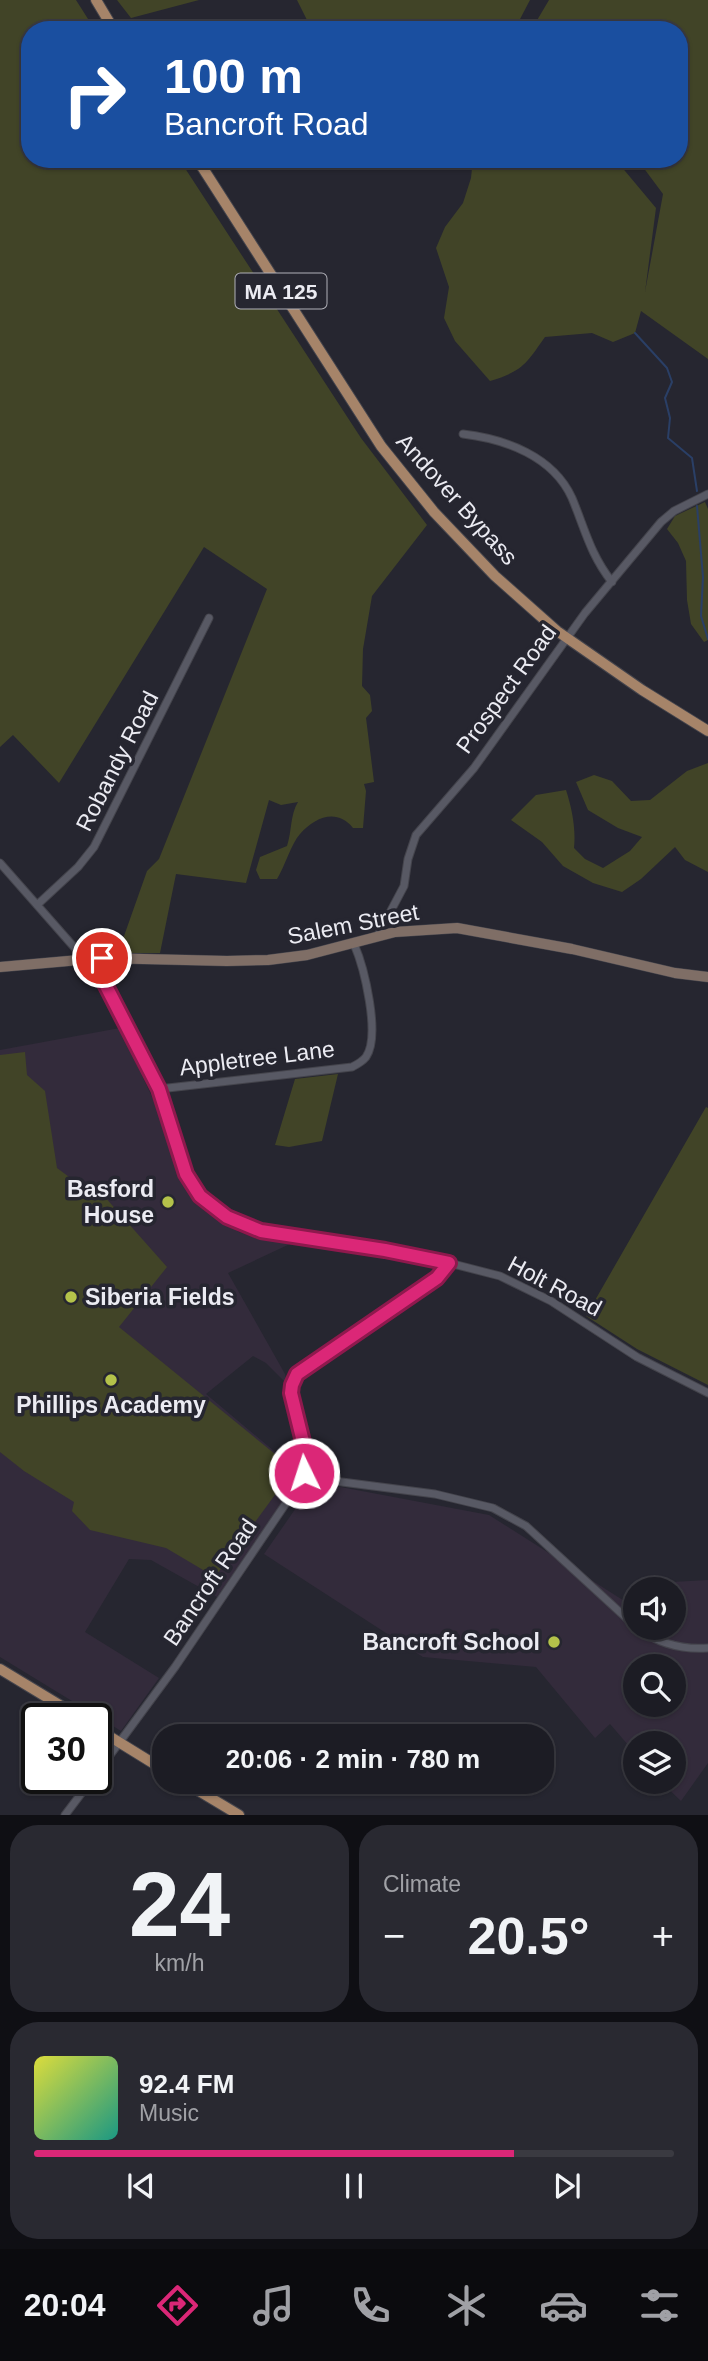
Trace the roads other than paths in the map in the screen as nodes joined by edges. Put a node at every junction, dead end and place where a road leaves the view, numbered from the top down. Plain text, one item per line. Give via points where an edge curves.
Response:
1 (96, 0) edge
2 (109, 21) edge
3 (203, 168) edge
4 (463, 434) dead end
5 (708, 494) edge
6 (612, 582) junction
7 (209, 618) dead end
8 (567, 638) junction
9 (708, 731) edge
10 (0, 863) edge
11 (37, 905) junction
12 (377, 937) junction
13 (354, 944) junction
14 (102, 958) junction
15 (85, 959) junction
16 (0, 967) edge
17 (708, 977) edge
18 (103, 980) junction
19 (159, 1089) junction
20 (449, 1263) junction
21 (708, 1393) edge
22 (303, 1477) junction
23 (623, 1615) edge
24 (658, 1640) edge
25 (708, 1648) edge
26 (0, 1669) edge
27 (56, 1703) edge
28 (112, 1737) edge
29 (121, 1742) junction
30 (112, 1754) edge
31 (152, 1762) edge
32 (81, 1794) edge
33 (204, 1794) edge
34 (65, 1815) edge
35 (239, 1815) edge

1 - 2 main road
3 - 8 main road, Andover Bypass / MA 125 via 381,446 416,492 495,576
4 - 6 street via 512,445 553,472 570,495 593,555
5 - 6 street, Prospect Road via 668,515
6 - 8 street, Prospect Road
7 - 11 street, Robandy Road via 94,847
8 - 9 main road, Andover Bypass / MA 125
8 - 12 street, Prospect Road via 474,768 416,835 404,886
10 - 11 street, Holt Road
11 - 15 street, Holt Road
12 - 13 street, Salem Street
12 - 17 street, Salem Street via 438,928 476,930
13 - 14 street, Salem Street via 268,960
13 - 19 street, Appletree Lane via 369,1000 372,1041 361,1062 352,1067
14 - 15 street, Salem Street
14 - 18 street, Holt Road
15 - 16 street, Salem Street
15 - 18 street, Holt Road
18 - 19 street, Holt Road
19 - 20 street, Holt Road via 186,1174 200,1196 227,1217 275,1234
20 - 21 street, Holt Road via 499,1276 532,1291 637,1357
20 - 22 street via 437,1278 297,1374 291,1393 305,1454
22 - 23 street via 435,1494 493,1508 526,1526
22 - 29 street, Bancroft Road
24 - 25 street
26 - 27 main road
28 - 29 main road
29 - 30 street, Bancroft Road
29 - 31 main road
32 - 34 street, Bancroft Road
33 - 35 main road

